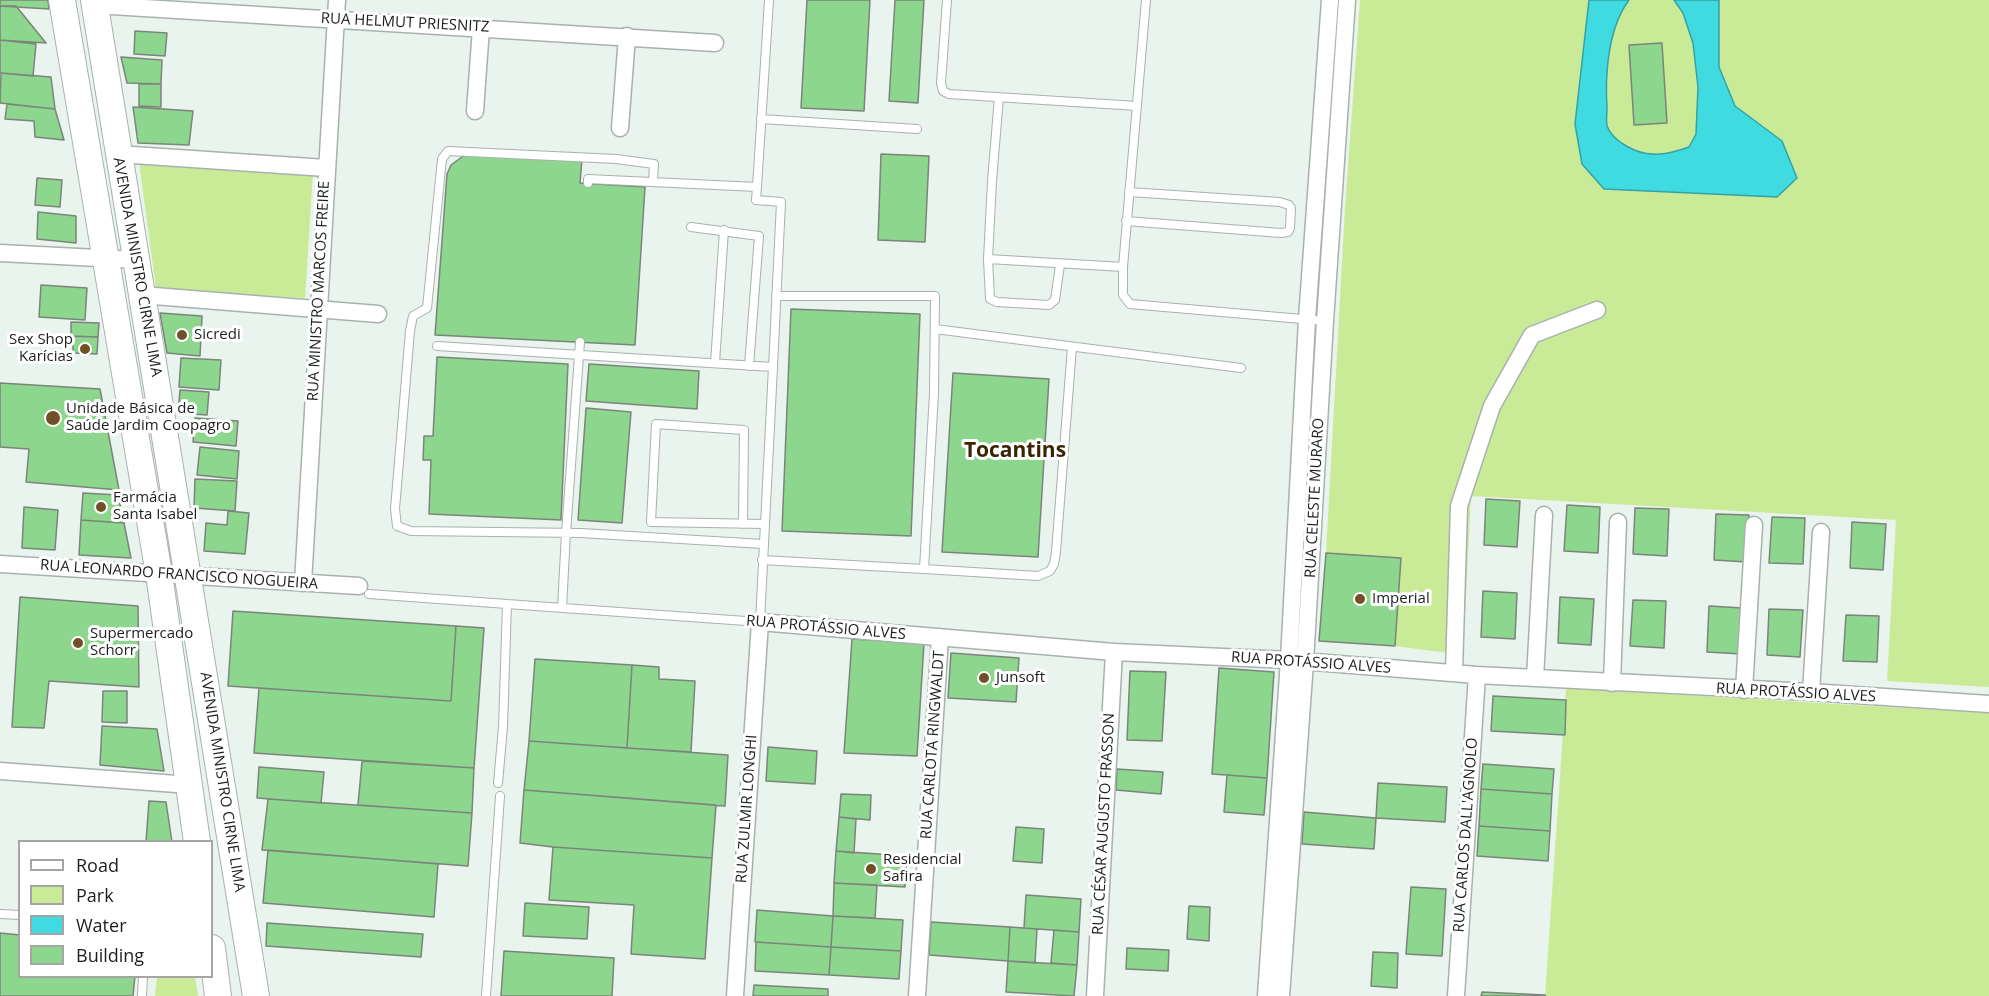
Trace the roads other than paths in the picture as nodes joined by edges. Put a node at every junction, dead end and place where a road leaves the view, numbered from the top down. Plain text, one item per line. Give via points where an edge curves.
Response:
1 (62, 0) edge
2 (337, 0) edge
3 (769, 0) edge
4 (947, 0) edge
5 (1146, 0) edge
6 (1330, 0) edge
7 (1347, 0) edge
8 (95, 2) edge
9 (336, 19) junction
10 (481, 28) junction
11 (627, 36) junction
12 (716, 43) dead end
13 (999, 97) junction
14 (1137, 106) junction
15 (476, 111) dead end
16 (761, 119) junction
17 (620, 128) dead end
18 (916, 129) dead end
19 (118, 154) junction
20 (326, 168) junction
21 (653, 182) junction
22 (588, 183) dead end
23 (757, 187) junction
24 (1129, 192) junction
25 (1126, 221) junction
26 (691, 227) dead end
27 (724, 230) junction
28 (0, 253) edge
29 (105, 259) junction
30 (988, 259) junction
31 (137, 260) junction
32 (1060, 265) junction
33 (1123, 267) junction
34 (142, 295) junction
35 (777, 296) junction
36 (318, 309) junction
37 (1597, 310) dead end
38 (378, 314) dead end
39 (1307, 319) junction
40 (1325, 321) junction
41 (935, 328) junction
42 (580, 342) dead end
43 (436, 346) dead end
44 (1072, 347) junction
45 (579, 355) junction
46 (715, 363) junction
47 (749, 366) junction
48 (773, 367) junction
49 (1241, 368) dead end
50 (1544, 515) dead end
51 (1618, 522) dead end
52 (743, 524) junction
53 (764, 524) junction
54 (1754, 525) dead end
55 (1821, 532) dead end
56 (566, 533) junction
57 (763, 544) junction
58 (762, 560) junction
59 (0, 564) edge
60 (924, 569) junction
61 (159, 574) junction
62 (188, 576) junction
63 (303, 583) junction
64 (364, 590) joint
65 (507, 604) junction
66 (562, 608) junction
67 (760, 622) junction
68 (940, 637) junction
69 (1114, 652) junction
70 (1297, 661) junction
71 (1454, 672) junction
72 (1477, 675) junction
73 (1535, 678) junction
74 (1612, 683) junction
75 (1744, 690) junction
76 (1811, 692) junction
77 (1989, 704) edge
78 (0, 771) edge
79 (498, 783) dead end
80 (190, 785) junction
81 (500, 796) dead end
82 (197, 840) edge
83 (1279, 912) junction
84 (0, 914) edge
85 (18, 915) edge
86 (213, 956) edge
87 (143, 978) edge
88 (142, 996) edge
89 (218, 996) edge
90 (256, 996) edge
91 (486, 996) edge
92 (735, 996) edge
93 (917, 996) edge
94 (1095, 996) edge
95 (1266, 996) edge
96 (1281, 996) edge
97 (1456, 996) edge

1 - 29 main road, AVENIDA MINISTRO CIRNE LIMA
2 - 9 street, RUA MINISTRO MARCOS FREIRE
3 - 16 lane
4 - 13 lane via 943,91
5 - 14 lane
6 - 39 street, RUA CELESTE MURARO
7 - 40 street, RUA CELESTE MURARO
8 - 9 street, RUA HELMUT PRIESNITZ
8 - 19 main road, AVENIDA MINISTRO CIRNE LIMA
9 - 10 street, RUA HELMUT PRIESNITZ
9 - 20 street, RUA MINISTRO MARCOS FREIRE
10 - 11 street, RUA HELMUT PRIESNITZ
10 - 15 street
11 - 12 street, RUA HELMUT PRIESNITZ
11 - 17 street
13 - 14 lane
13 - 30 lane
14 - 24 lane
16 - 18 lane
16 - 23 lane
19 - 20 street
19 - 31 main road, AVENIDA MINISTRO CIRNE LIMA
20 - 36 street, RUA MINISTRO MARCOS FREIRE
21 - 22 lane via 588,179
21 - 23 lane
21 - 56 lane via 654,164 616,159 448,151 442,159 427,308 413,316 410,331 395,509 397,526 411,531
23 - 35 lane via 756,200 781,202
24 - 25 lane
24 - 25 lane via 1280,202 1291,208 1290,228 1281,233
25 - 33 lane
26 - 27 lane
27 - 46 lane
27 - 47 lane via 759,236
28 - 29 street
29 - 31 street
29 - 61 main road, AVENIDA MINISTRO CIRNE LIMA
30 - 32 lane
30 - 32 lane via 988,293 997,302 1048,304 1055,300
31 - 34 main road, AVENIDA MINISTRO CIRNE LIMA
32 - 33 lane
33 - 39 lane via 1123,296 1130,304
34 - 36 street
34 - 62 main road, AVENIDA MINISTRO CIRNE LIMA
35 - 41 lane via 935,296
35 - 48 lane
36 - 38 street
36 - 63 street, RUA MINISTRO MARCOS FREIRE
37 - 71 street via 1532,335 1492,406 1459,506
39 - 40 lane
39 - 70 street, RUA CELESTE MURARO
40 - 70 street, RUA CELESTE MURARO
41 - 44 lane
41 - 60 lane
42 - 45 lane
43 - 45 lane
44 - 49 lane
44 - 60 lane via 1056,552 1050,571 1038,576 1018,576
45 - 46 lane
45 - 56 lane
46 - 47 lane
47 - 48 lane
48 - 53 lane
50 - 73 street
51 - 74 street
52 - 52 lane via 651,522 656,424 744,430
52 - 53 lane
53 - 57 lane
54 - 75 street
55 - 76 street
56 - 57 lane
56 - 66 lane
57 - 58 lane
58 - 60 lane
58 - 67 lane
59 - 61 street, RUA LEONARDO FRANCISCO NOGUEIRA
61 - 62 street, RUA LEONARDO FRANCISCO NOGUEIRA
61 - 80 main road, AVENIDA MINISTRO CIRNE LIMA
62 - 63 street, RUA LEONARDO FRANCISCO NOGUEIRA
62 - 90 main road, AVENIDA MINISTRO CIRNE LIMA
63 - 64 street, RUA LEONARDO FRANCISCO NOGUEIRA
64 - 65 lane, RUA PROTÁSSIO ALVES
65 - 66 lane, RUA PROTÁSSIO ALVES
65 - 79 lane
66 - 67 lane, RUA PROTÁSSIO ALVES
67 - 68 street, RUA PROTÁSSIO ALVES
67 - 92 street, RUA ZULMIR LONGHI
68 - 69 street, RUA PROTÁSSIO ALVES
68 - 93 street, RUA CARLOTA RINGWALDT
69 - 70 street, RUA PROTÁSSIO ALVES
69 - 94 street, RUA CÉSAR AUGUSTO FRASSON
70 - 71 street, RUA PROTÁSSIO ALVES
70 - 83 street, RUA CELESTE MURARO
71 - 72 street, RUA PROTÁSSIO ALVES
72 - 73 street, RUA PROTÁSSIO ALVES
72 - 97 street, RUA CARLOS DALL'AGNOLO
73 - 74 street, RUA PROTÁSSIO ALVES
74 - 75 street, RUA PROTÁSSIO ALVES
75 - 76 street, RUA PROTÁSSIO ALVES
76 - 77 street, RUA PROTÁSSIO ALVES
78 - 80 street
80 - 82 main road, AVENIDA MINISTRO CIRNE LIMA
81 - 91 lane
83 - 95 street, RUA CELESTE MURARO
83 - 96 street, RUA CELESTE MURARO
84 - 85 lane
86 - 89 main road
87 - 88 lane

